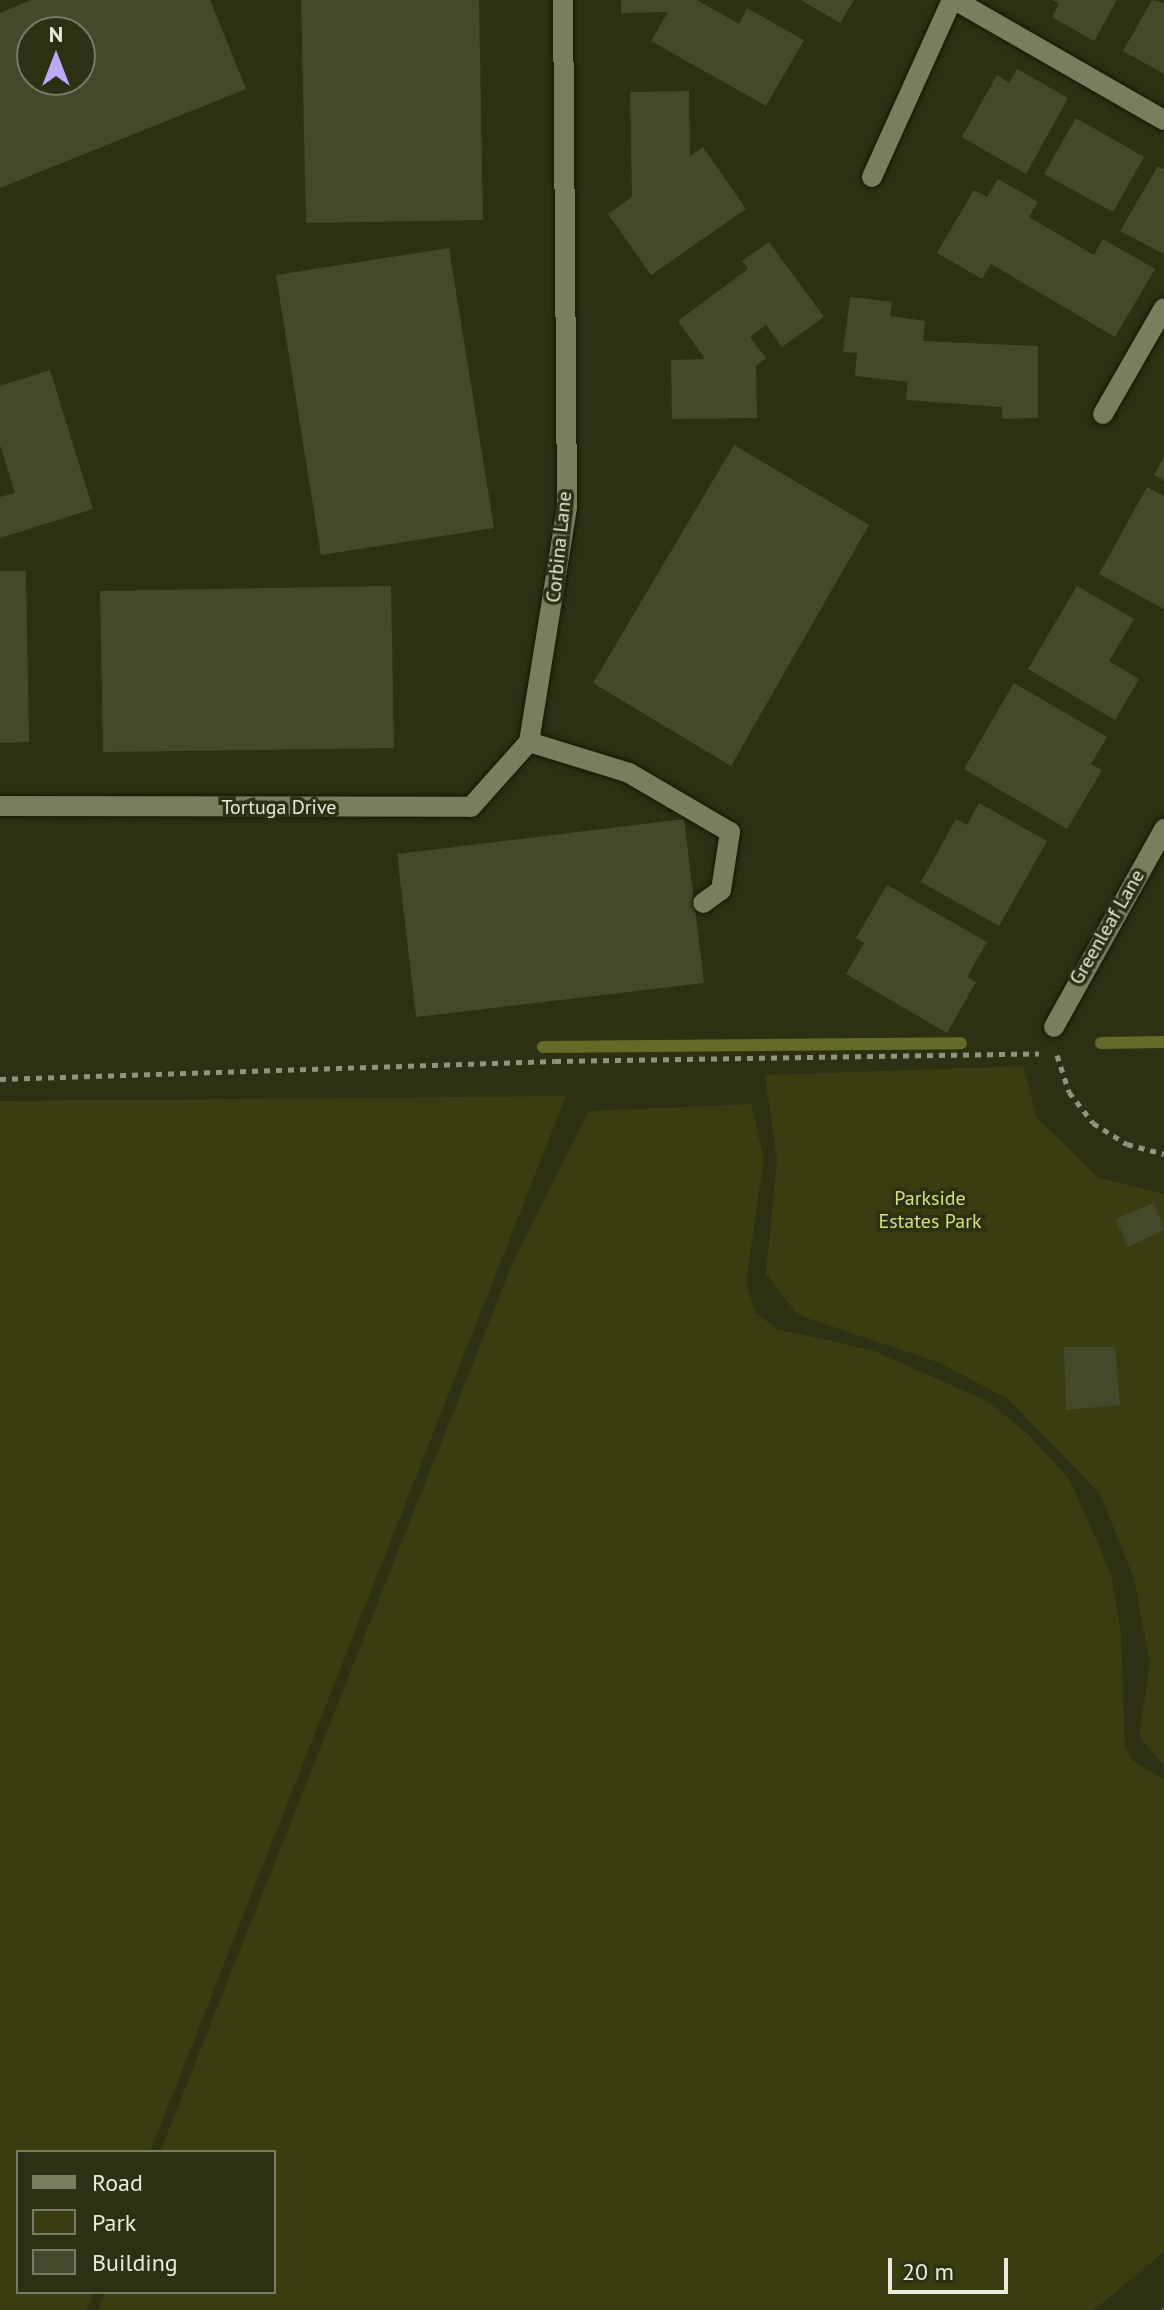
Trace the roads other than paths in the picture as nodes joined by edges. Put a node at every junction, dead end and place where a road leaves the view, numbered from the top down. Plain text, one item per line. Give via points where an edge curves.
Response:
1 (563, 0) edge
2 (953, 0) edge
3 (1164, 120) edge
4 (872, 177) dead end
5 (1164, 308) edge
6 (1103, 414) dead end
7 (529, 742) junction
8 (0, 806) edge
9 (1164, 829) edge
10 (703, 903) dead end
11 (1054, 1027) road end

1 - 7 street, Corbina Lane via 567,507
2 - 3 street
2 - 4 street
5 - 6 street
7 - 8 street, Tortuga Drive via 471,807
7 - 10 street via 629,773 730,832 721,890
9 - 11 street, Greenleaf Lane

